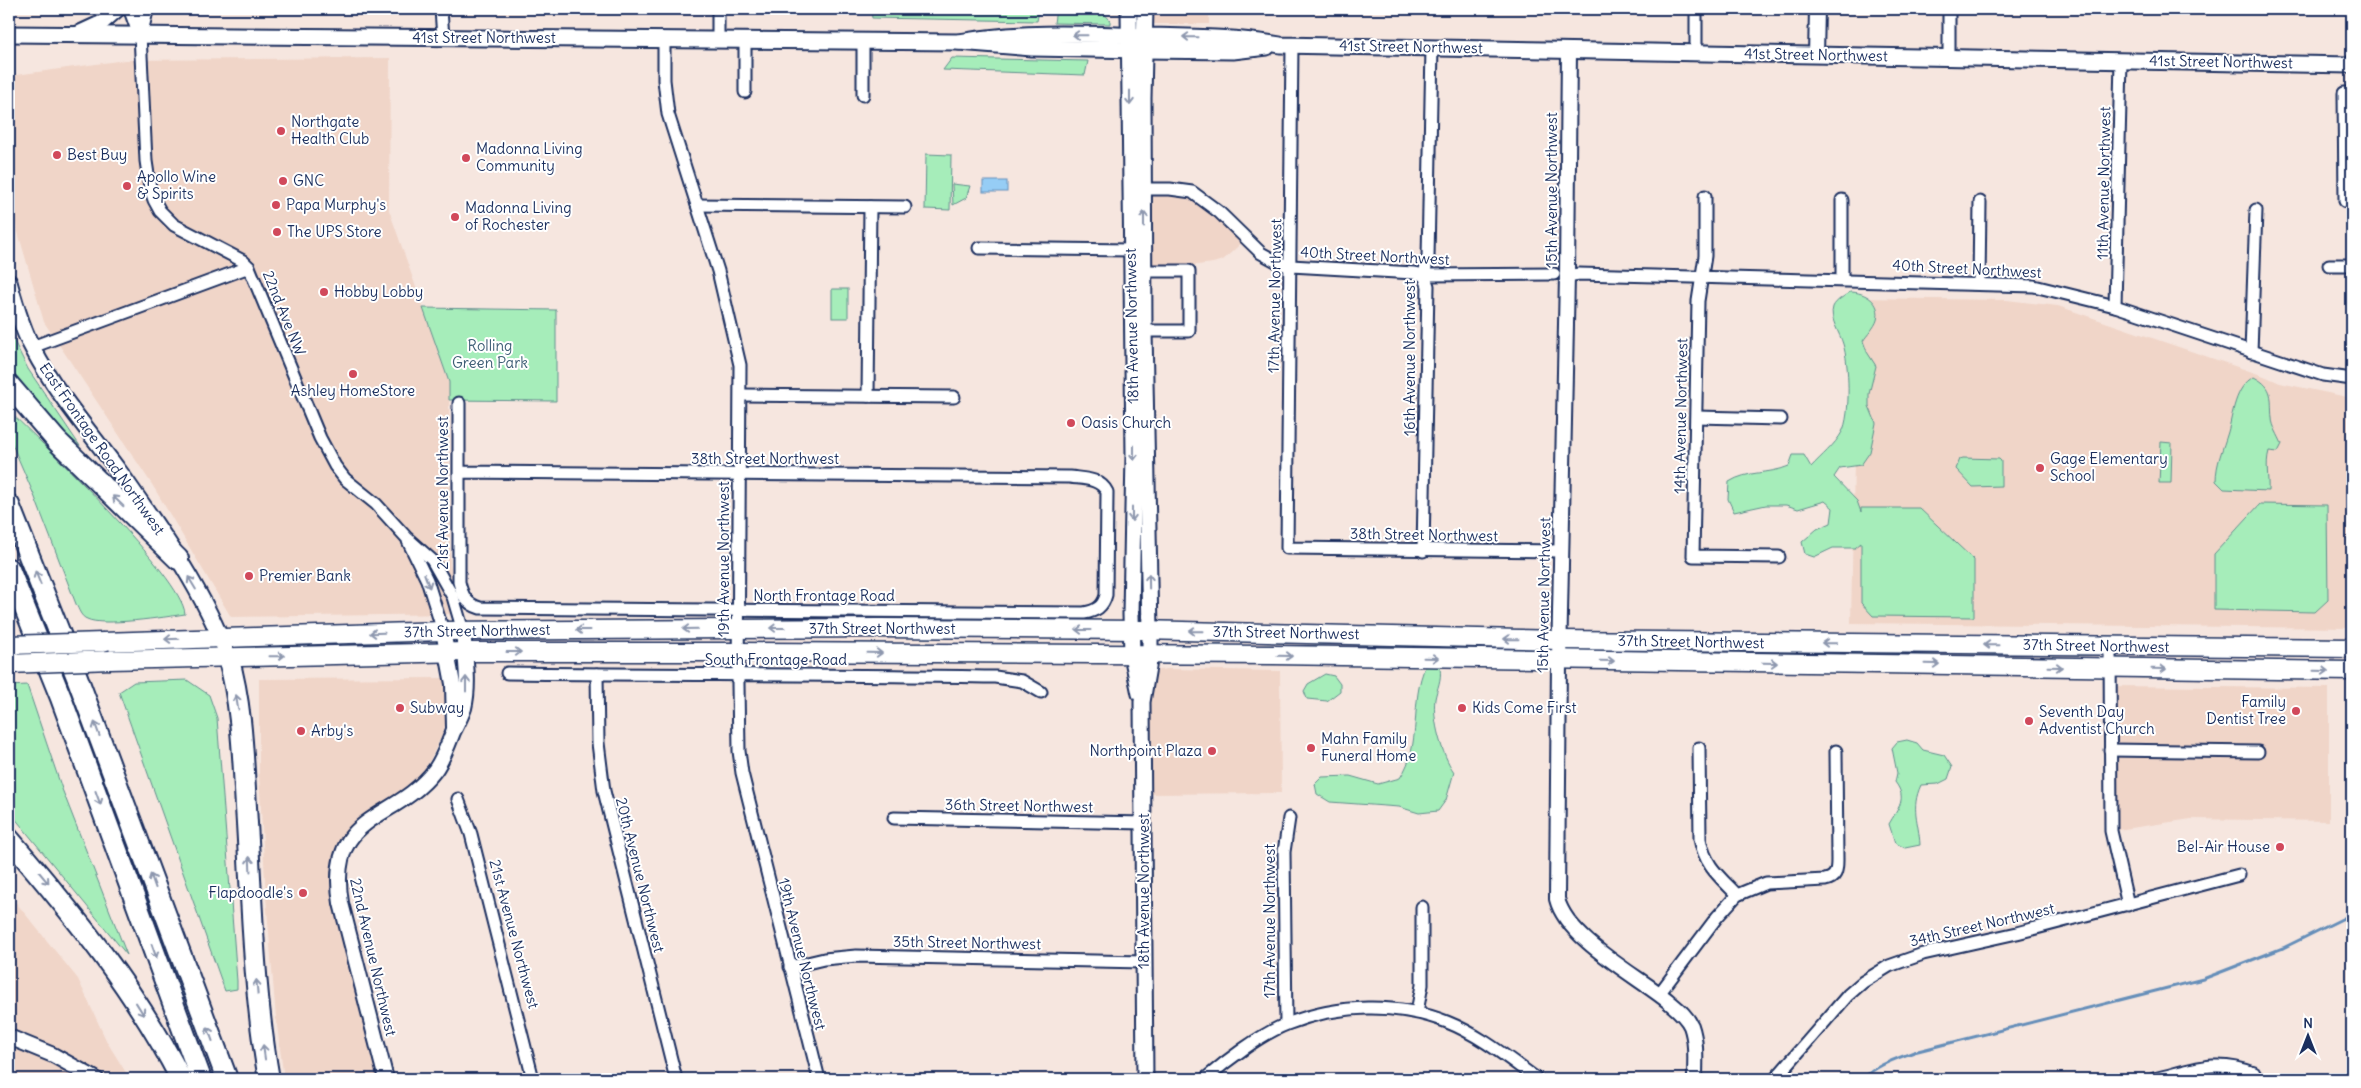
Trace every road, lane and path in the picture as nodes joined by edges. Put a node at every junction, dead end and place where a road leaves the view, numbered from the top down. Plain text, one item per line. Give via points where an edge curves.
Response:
1 (118, 9) edge
2 (131, 9) edge
3 (146, 9) edge
4 (441, 9) edge
5 (718, 9) edge
6 (1129, 9) edge
7 (1145, 9) edge
8 (1696, 9) edge
9 (1817, 9) edge
10 (1949, 9) edge
11 (9, 34) edge
12 (77, 34) junction
13 (140, 34) junction
14 (443, 38) junction
15 (664, 39) junction
16 (718, 40) junction
17 (745, 40) junction
18 (863, 41) junction
19 (1129, 42) junction
20 (1145, 43) junction
21 (1286, 45) junction
22 (1432, 47) junction
23 (1569, 50) junction
24 (1696, 53) junction
25 (1816, 55) junction
26 (1949, 58) junction
27 (2122, 61) junction
28 (2352, 64) edge
29 (745, 92) dead end
30 (2352, 93) edge
31 (863, 95) dead end
32 (1137, 189) junction
33 (1705, 196) dead end
34 (1842, 200) dead end
35 (2345, 201) dead end
36 (1980, 202) dead end
37 (697, 205) junction
38 (870, 206) junction
39 (905, 207) dead end
40 (2256, 210) dead end
41 (979, 248) dead end
42 (1131, 250) junction
43 (2330, 265) dead end
44 (2352, 265) edge
45 (1291, 266) junction
46 (249, 267) junction
47 (1144, 271) junction
48 (1424, 275) junction
49 (1560, 275) junction
50 (1701, 277) junction
51 (1842, 280) junction
52 (9, 282) edge
53 (1979, 284) junction
54 (2115, 306) junction
55 (1144, 331) junction
56 (32, 347) junction
57 (2251, 352) junction
58 (2352, 379) edge
59 (9, 385) edge
60 (740, 396) junction
61 (868, 396) junction
62 (954, 397) dead end
63 (459, 403) dead end
64 (1697, 417) junction
65 (1781, 419) dead end
66 (459, 472) junction
67 (740, 474) junction
68 (9, 505) edge
69 (406, 537) junction
70 (1286, 548) joint
71 (1423, 550) junction
72 (1561, 551) junction
73 (1779, 557) dead end
74 (178, 559) junction
75 (9, 569) edge
76 (9, 574) edge
77 (459, 582) joint
78 (24, 606) junction
79 (739, 611) junction
80 (1084, 613) joint
81 (739, 628) junction
82 (1131, 630) junction
83 (1150, 630) junction
84 (443, 631) junction
85 (463, 631) junction
86 (221, 637) junction
87 (1559, 640) junction
88 (9, 645) edge
89 (2110, 646) junction
90 (2352, 648) edge
91 (446, 652) junction
92 (465, 652) junction
93 (739, 652) junction
94 (1132, 655) junction
95 (1150, 655) junction
96 (228, 657) junction
97 (1559, 661) junction
98 (9, 664) edge
99 (2110, 668) junction
100 (2352, 671) edge
101 (507, 673) dead end
102 (597, 674) junction
103 (738, 676) junction
104 (1041, 692) dead end
105 (1142, 702) junction
106 (454, 730) junction
107 (1699, 748) dead end
108 (2110, 750) junction
109 (1836, 751) dead end
110 (2258, 752) dead end
111 (458, 799) dead end
112 (894, 818) dead end
113 (1289, 818) dead end
114 (1144, 823) junction
115 (9, 839) edge
116 (2239, 876) dead end
117 (1737, 895) junction
118 (2128, 905) junction
119 (1422, 907) dead end
120 (1144, 962) junction
121 (790, 967) junction
122 (1659, 994) junction
123 (1417, 1012) junction
124 (1286, 1024) junction
125 (9, 1037) edge
126 (96, 1079) edge
127 (181, 1079) edge
128 (201, 1079) edge
129 (227, 1079) edge
130 (269, 1079) edge
131 (386, 1079) edge
132 (533, 1079) edge
133 (676, 1079) edge
134 (819, 1079) edge
135 (1145, 1079) edge
136 (1205, 1079) edge
137 (1538, 1079) edge
138 (1696, 1079) edge
139 (1775, 1079) edge
140 (2154, 1079) edge
141 (2256, 1079) edge

1 - 12 street via 103,22
2 - 13 street
3 - 13 street
4 - 14 street
5 - 16 street
6 - 19 main road, 18th Avenue Northwest
7 - 20 main road, 18th Avenue Northwest
8 - 24 street
9 - 25 street
10 - 26 street
11 - 12 main road, 41st Street Northwest
12 - 13 main road, 41st Street Northwest
13 - 14 main road, 41st Street Northwest
13 - 46 street, 22nd Ave NW via 146,161 154,200 174,225
14 - 15 main road, 41st Street Northwest
15 - 16 main road, 41st Street Northwest
15 - 37 street, 19th Avenue Northwest via 668,114
16 - 17 main road, 41st Street Northwest
17 - 18 main road, 41st Street Northwest
17 - 29 street
18 - 19 main road, 41st Street Northwest via 959,42 990,36 1032,34
18 - 31 street
19 - 20 main road, 41st Street Northwest
19 -> 32 main road, 18th Avenue Northwest
20 - 21 main road, 41st Street Northwest via 1235,38
20 - 32 main road, 18th Avenue Northwest
21 - 22 main road, 41st Street Northwest
21 - 45 street, 17th Avenue Northwest
22 - 23 main road, 41st Street Northwest
22 - 48 street, 16th Avenue Northwest via 1428,258
23 - 24 main road, 41st Street Northwest
23 - 49 street, 15th Avenue Northwest
24 - 25 main road, 41st Street Northwest
25 - 26 main road, 41st Street Northwest
26 - 27 main road, 41st Street Northwest
27 - 28 main road, 41st Street Northwest
27 - 54 street, 11th Avenue Northwest
30 - 35 street via 2344,93
32 - 42 main road, 18th Avenue Northwest
32 - 45 street, 40th Street Northwest via 1192,192 1219,212 1261,253
47 -> 32 main road, 18th Avenue Northwest
33 - 50 street, 14th Avenue Northwest via 1705,256
34 - 51 street
36 - 53 street
37 - 38 street
37 - 60 street, 19th Avenue Northwest via 737,343
38 - 39 street
38 - 61 street
40 - 57 street
41 - 42 street
42 -> 82 main road, 18th Avenue Northwest via 1134,455
43 - 44 street
45 - 48 street, 40th Street Northwest
45 - 70 street, 17th Avenue Northwest
46 - 56 street
46 - 69 street, 22nd Ave NW via 320,438 336,466 345,479 376,504
47 - 55 main road, 18th Avenue Northwest
47 - 55 street via 1189,271 1189,331
48 - 49 street, 40th Street Northwest
48 - 71 street, 16th Avenue Northwest via 1428,286
49 - 50 street, 40th Street Northwest
49 - 72 street, 15th Avenue Northwest
50 - 51 street, 40th Street Northwest
50 - 64 street, 14th Avenue Northwest
51 - 53 street, 40th Street Northwest
52 - 56 main road, East Frontage Road Northwest
53 - 54 street, 40th Street Northwest via 2048,288
54 - 57 street, 40th Street Northwest
83 -> 55 main road, 18th Avenue Northwest
56 - 74 main road, East Frontage Road Northwest via 52,381 121,474
57 - 58 street, 40th Street Northwest via 2323,375
74 -> 59 highway via 57,441
60 - 61 street
60 - 67 street, 19th Avenue Northwest
61 - 62 street
63 - 66 street, 21st Avenue Northwest
64 - 65 street
64 - 73 street, 14th Avenue Northwest via 1693,556
66 - 67 street, 38th Street Northwest
66 - 77 street, 21st Avenue Northwest
67 - 79 street, 19th Avenue Northwest
67 - 80 street, 38th Street Northwest via 1070,477 1095,481 1107,492 1106,595 1096,610
129 -> 68 highway via 77,677
69 -> 84 street via 427,580
69 - 85 street via 432,560 443,576 453,596
70 - 71 street, 38th Street Northwest
71 - 72 street, 38th Street Northwest
72 - 87 street, 15th Avenue Northwest
86 -> 74 main road, East Frontage Road Northwest
75 - 78 highway
76 - 78 highway
77 - 79 street, North Frontage Road via 466,600 480,608
78 -> 128 highway
79 - 80 street, North Frontage Road
79 - 81 street, 19th Avenue Northwest
82 -> 81 main road, 37th Street Northwest
81 -> 85 main road, 37th Street Northwest
81 - 93 street, 19th Avenue Northwest
82 - 83 main road, 37th Street Northwest
82 - 94 main road, 18th Avenue Northwest
87 -> 83 main road, 37th Street Northwest
83 - 95 main road, 18th Avenue Northwest
84 - 85 main road, 37th Street Northwest
84 -> 86 main road, 37th Street Northwest
84 - 91 street
85 - 92 street
86 -> 88 main road, 37th Street Northwest, bridge
86 - 96 main road
89 -> 87 main road, 37th Street Northwest
87 - 97 street, 15th Avenue Northwest
89 - 90 main road, 37th Street Northwest
89 - 99 street
91 - 92 main road, 37th Street Northwest
96 -> 91 main road, 37th Street Northwest
91 - 106 street via 453,684
92 -> 93 main road, 37th Street Northwest
106 -> 92 street via 464,705
93 -> 94 main road, 37th Street Northwest
93 - 103 street, 19th Avenue Northwest
94 - 95 main road, 37th Street Northwest
94 - 105 main road, 18th Avenue Northwest
95 -> 97 main road, 37th Street Northwest
95 - 105 main road, 18th Avenue Northwest
96 - 98 main road, 37th Street Northwest, bridge
130 -> 96 highway via 254,948 242,736
97 -> 99 main road, 37th Street Northwest
97 - 122 street, 15th Avenue Northwest via 1559,905 1579,935
99 -> 100 main road, 37th Street Northwest
99 - 108 street
101 - 102 street, South Frontage Road
102 - 103 street, South Frontage Road
102 - 133 street, 20th Avenue Northwest via 598,743 604,791
103 - 104 street, South Frontage Road via 995,677 1022,681
103 - 121 street, 19th Avenue Northwest via 742,773
105 - 114 main road, 18th Avenue Northwest
106 - 131 street, 22nd Avenue Northwest via 438,765 424,783 359,828 339,863 337,875 341,903
107 - 117 street via 1702,852 1708,864
108 - 110 street
108 - 118 street via 2111,831
109 - 117 street via 1838,860 1835,875 1825,880 1766,883
111 - 132 street, 21st Avenue Northwest via 471,834
112 - 114 street, 36th Street Northwest
113 - 124 street, 17th Avenue Northwest via 1284,852
114 - 120 main road, 18th Avenue Northwest
115 -> 127 highway via 107,958
116 - 118 street, 34th Street Northwest
117 - 122 street
118 - 139 street, 34th Street Northwest via 1923,954 1889,966 1862,982 1848,995
119 - 123 street via 1422,985
120 - 121 street, 35th Street Northwest via 856,956
120 - 135 main road, 18th Avenue Northwest
121 - 134 street, 19th Avenue Northwest
122 - 138 street, 15th Avenue Northwest via 1690,1024
123 - 124 street via 1388,1008 1350,1009
123 - 137 street via 1468,1032
124 - 136 street via 1245,1048
125 - 126 street via 53,1055
140 - 141 street via 2221,1064 2254,1073

